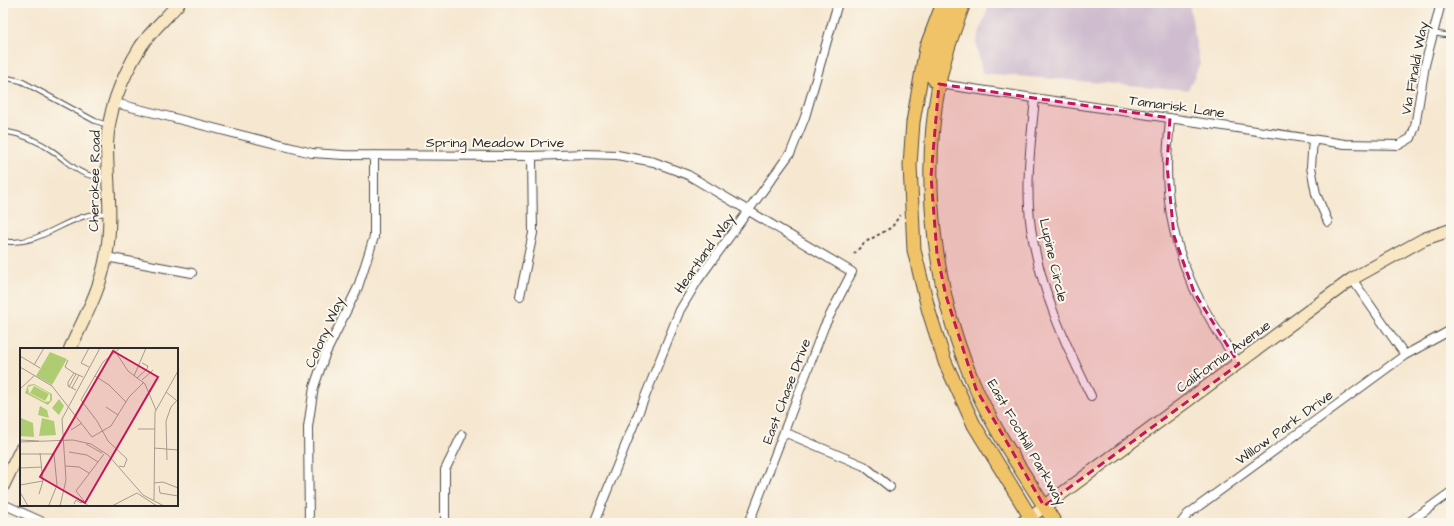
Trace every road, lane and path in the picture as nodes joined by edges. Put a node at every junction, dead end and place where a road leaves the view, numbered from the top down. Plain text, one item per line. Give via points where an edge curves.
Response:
1 (179, 3) edge
2 (838, 3) edge
3 (943, 3) edge
4 (951, 3) edge
5 (964, 3) edge
6 (1441, 3) edge
7 (1433, 33) junction
8 (1451, 36) edge
9 (3, 77) edge
10 (939, 84) junction
11 (1035, 98) junction
12 (115, 103) junction
13 (1170, 118) junction
14 (110, 126) junction
15 (3, 131) edge
16 (1411, 138) joint
17 (1313, 139) junction
18 (374, 155) junction
19 (532, 156) junction
20 (108, 177) junction
21 (749, 211) junction
22 (110, 213) junction
23 (900, 216) dead end
24 (1328, 222) dead end
25 (1451, 230) edge
26 (3, 241) edge
27 (854, 254) dead end
28 (106, 257) junction
29 (852, 272) joint
30 (192, 273) dead end
31 (1352, 279) junction
32 (520, 296) dead end
33 (1451, 330) edge
34 (70, 348) edge
35 (1405, 355) junction
36 (1239, 364) junction
37 (1091, 396) dead end
38 (784, 432) junction
39 (462, 435) dead end
40 (20, 451) edge
41 (3, 486) edge
42 (890, 487) dead end
43 (1451, 492) edge
44 (3, 504) edge
45 (1044, 506) junction
46 (1029, 521) edge
47 (45, 523) edge
48 (309, 523) edge
49 (445, 523) edge
50 (594, 523) edge
51 (749, 523) edge
52 (1055, 523) edge
53 (1182, 523) edge
54 (1408, 523) edge

1 - 12 main road, Cherokee Road via 142,45
2 - 21 street, Heartland Way via 806,117 791,152
3 - 46 main road via 926,48 913,122 910,165 914,250 929,312 945,362 974,425
4 - 10 main road via 933,72 933,78
5 - 10 main road, East Foothill Parkway via 948,45
6 - 7 street, Via Finaldi Way
7 - 8 lane
7 - 16 street, Via Finaldi Way via 1424,65 1416,127
9 - 14 lane via 21,81
10 - 11 street, Tamarisk Lane
10 - 45 main road, East Foothill Parkway via 931,176 932,215 946,296 955,332 976,389 991,419
11 - 13 street, Tamarisk Lane
11 - 37 street, Lupine Circle via 1028,168 1031,228 1045,292 1064,342
12 - 14 main road, Cherokee Road
12 - 18 street, Spring Meadow Drive via 312,152
13 - 17 street, Tamarisk Lane
13 - 36 street via 1168,199 1174,236 1194,292 1211,324
14 - 20 main road, Cherokee Road via 107,144
15 - 20 lane via 28,137 53,152 71,168 94,177
16 - 17 street, Tamarisk Lane via 1399,145 1345,144
17 - 24 street via 1311,167 1316,194
18 - 19 street, Spring Meadow Drive
18 - 48 street, Colony Way via 374,237 358,287 324,355 314,387 308,427
19 - 21 street, Spring Meadow Drive via 617,155 654,162 688,174
19 - 32 street via 533,232
20 - 22 main road, Cherokee Road
21 - 29 street, Spring Meadow Drive
21 - 50 street, Heartland Way via 698,280 680,310
22 - 26 lane via 88,215 25,241
22 - 28 main road, Cherokee Road
23 - 27 path via 892,227 864,242
25 - 31 main road, California Avenue via 1424,239
28 - 30 street
28 - 34 main road, Cherokee Road via 99,289
29 - 38 street, East Chase Drive via 824,327
31 - 35 street
31 - 36 main road, California Avenue
33 - 35 street, Willow Park Drive
35 - 53 street, Willow Park Drive via 1188,514
36 - 45 main road, California Avenue
38 - 42 street via 864,466
38 - 51 street, East Chase Drive
39 - 49 street via 445,470
40 - 41 main road
43 - 54 street
44 - 47 street
45 - 46 main road, California Avenue
45 - 52 main road, East Foothill Parkway

